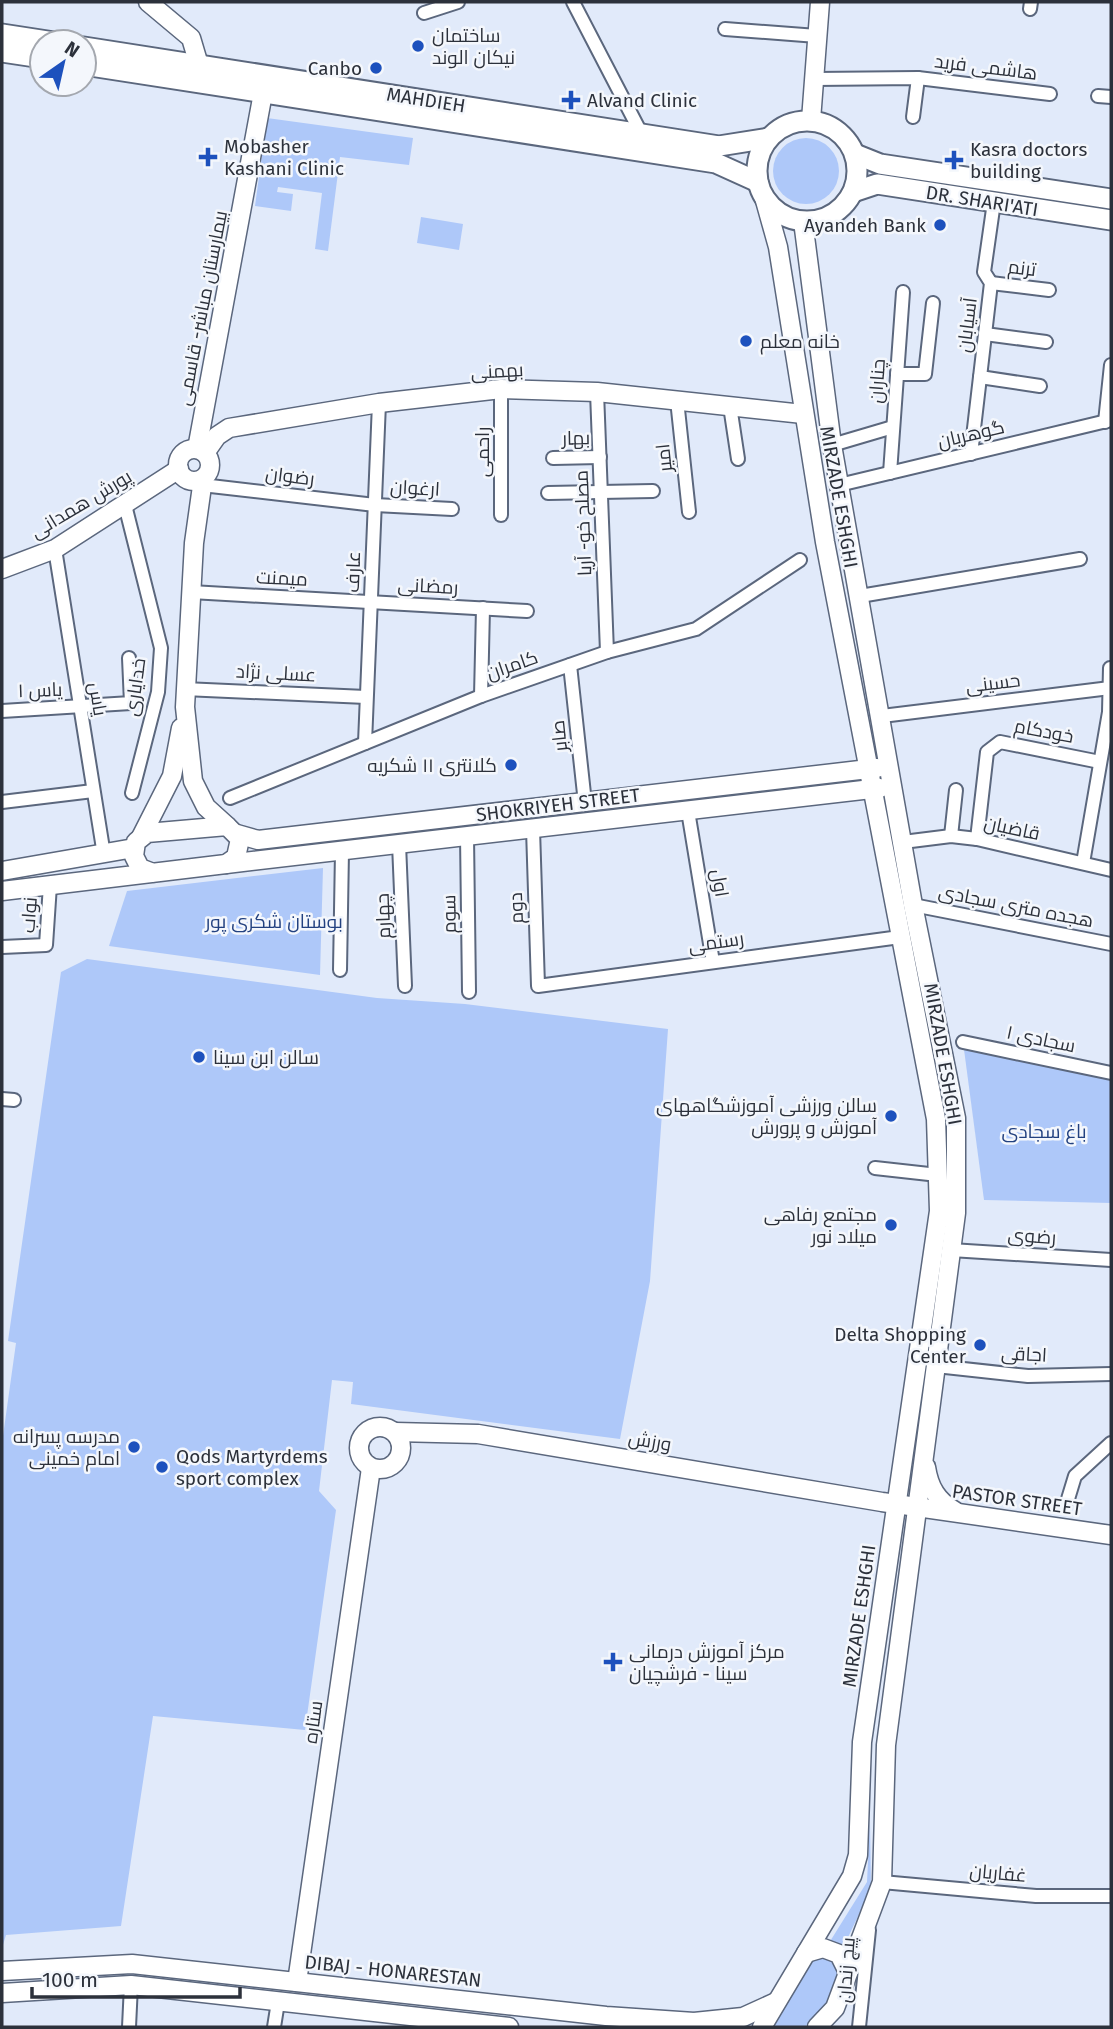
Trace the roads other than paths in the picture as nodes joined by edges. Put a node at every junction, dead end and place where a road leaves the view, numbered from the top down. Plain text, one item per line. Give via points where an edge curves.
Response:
1 (148, 2) edge
2 (458, 2) edge
3 (573, 2) edge
4 (820, 2) edge
5 (424, 13) dead end
6 (725, 29) dead end
7 (2, 34) edge
8 (817, 36) junction
9 (28, 38) edge
10 (98, 49) edge
11 (2, 52) edge
12 (28, 56) edge
13 (199, 65) junction
14 (98, 67) edge
15 (918, 78) junction
16 (814, 79) junction
17 (263, 93) junction
18 (1050, 94) dead end
19 (1098, 96) dead end
20 (1111, 97) edge
21 (913, 117) dead end
22 (811, 120) junction
23 (640, 134) junction
24 (769, 138) junction
25 (855, 154) junction
26 (761, 189) junction
27 (853, 192) junction
28 (1111, 199) edge
29 (994, 202) junction
30 (1111, 220) edge
31 (803, 221) junction
32 (991, 283) junction
33 (1049, 290) dead end
34 (902, 292) dead end
35 (933, 303) dead end
36 (985, 334) junction
37 (1046, 342) dead end
38 (1111, 365) edge
39 (897, 374) junction
40 (980, 377) junction
41 (1040, 386) dead end
42 (501, 389) junction
43 (597, 392) junction
44 (677, 400) junction
45 (379, 403) junction
46 (730, 406) junction
47 (803, 414) junction
48 (1108, 421) edge
49 (893, 427) junction
50 (832, 445) junction
51 (201, 451) junction
52 (971, 454) junction
53 (600, 457) junction
54 (552, 458) dead end
55 (738, 459) dead end
56 (181, 473) junction
57 (890, 473) junction
58 (202, 482) junction
59 (839, 485) junction
60 (653, 491) dead end
61 (601, 492) junction
62 (548, 493) dead end
63 (125, 505) junction
64 (375, 505) junction
65 (452, 509) dead end
66 (689, 512) dead end
67 (501, 515) dead end
68 (194, 543) junction
69 (55, 549) junction
70 (1080, 559) dead end
71 (800, 560) dead end
72 (2, 569) edge
73 (191, 592) junction
74 (860, 596) junction
75 (370, 602) junction
76 (484, 608) junction
77 (527, 611) dead end
78 (607, 652) junction
79 (128, 658) dead end
80 (570, 665) junction
81 (1110, 668) edge
82 (1110, 688) edge
83 (184, 689) junction
84 (481, 696) junction
85 (366, 697) junction
86 (185, 707) junction
87 (80, 708) junction
88 (2, 711) edge
89 (881, 716) junction
90 (365, 743) junction
91 (1100, 762) junction
92 (891, 766) junction
93 (867, 770) junction
94 (894, 786) junction
95 (871, 789) junction
96 (956, 790) dead end
97 (93, 791) junction
98 (132, 793) dead end
99 (230, 798) dead end
100 (2, 802) edge
101 (585, 803) junction
102 (688, 811) junction
103 (533, 829) junction
104 (232, 830) junction
105 (467, 836) junction
106 (951, 836) junction
107 (977, 839) junction
108 (903, 842) junction
109 (137, 843) junction
110 (400, 844) junction
111 (342, 851) junction
112 (104, 855) junction
113 (1083, 863) junction
114 (226, 864) junction
115 (1111, 870) edge
116 (2, 871) edge
117 (153, 873) junction
118 (50, 885) junction
119 (2, 891) edge
120 (914, 905) junction
121 (900, 937) junction
122 (1111, 944) edge
123 (2, 947) edge
124 (713, 962) junction
125 (340, 970) dead end
126 (405, 986) dead end
127 (538, 986) joint
128 (469, 992) dead end
129 (963, 1042) dead end
130 (1111, 1073) edge
131 (875, 1168) dead end
132 (938, 1175) junction
133 (951, 1250) junction
134 (1111, 1260) edge
135 (936, 1366) junction
136 (1111, 1374) edge
137 (395, 1432) junction
138 (1111, 1443) edge
139 (925, 1451) junction
140 (371, 1468) junction
141 (1068, 1499) dead end
142 (897, 1504) junction
143 (917, 1507) junction
144 (958, 1513) junction
145 (1111, 1535) edge
146 (862, 1742) junction
147 (886, 1745) junction
148 (882, 1882) junction
149 (1111, 1896) edge
150 (869, 1916) junction
151 (806, 1953) junction
152 (2, 1971) edge
153 (848, 1972) junction
154 (297, 1982) junction
155 (131, 1986) junction
156 (2, 1993) edge
157 (278, 2002) junction
158 (776, 2002) junction
159 (419, 2022) edge
160 (606, 2022) edge
161 (129, 2027) edge
162 (274, 2027) edge
163 (509, 2027) edge
164 (762, 2027) edge
165 (817, 2027) edge
166 (859, 2027) edge

1 - 13 main road via 191,38
2 - 5 street
3 - 23 street
4 - 8 main road
6 - 8 street
7 - 9 main road
8 - 16 main road
10 - 13 main road, MAHDIEH
11 - 12 main road
13 - 23 main road, MAHDIEH
14 - 17 main road, MAHDIEH
15 - 16 street, هاشمی فرید
15 - 18 street, هاشمی فرید
15 - 21 street, هاشمی فرید
16 - 22 main road
17 - 26 main road, MAHDIEH via 716,163
17 - 51 main road, بیمارستان مباشر- قاسمی
19 - 20 street
22 - 24 main road via 781,128
22 - 25 main road via 838,131
23 - 24 main road, MAHDIEH via 719,146
24 - 26 main road via 761,151
25 - 27 main road
25 - 28 main road, DR. SHARI'ATI via 880,164
26 - 31 main road via 775,209
26 - 47 main road, MIRZADE ESHGHI via 778,247
27 - 29 main road, DR. SHARI'ATI via 877,184
27 - 31 main road via 833,214
29 - 30 main road, DR. SHARI'ATI
29 - 32 street, آسیابان via 984,272
31 - 50 main road, MIRZADE ESHGHI
32 - 33 street, ترنم
32 - 36 street, آسیابان
34 - 39 street, چناران
35 - 39 street via 925,374
36 - 37 street
36 - 40 street, آسیابان
38 - 48 street
39 - 49 street, چناران
40 - 41 street
40 - 52 street, آسیابان
42 - 43 main road, بهمنی
42 - 45 main road, بهمنی
42 - 67 street, راحمی
43 - 44 main road, بهمنی
43 - 53 street, مصلح خو- آریا
44 - 46 main road, بهمنی
44 - 66 street, امیر
45 - 51 main road, بهمنی via 229,428
45 - 64 street, عارف
46 - 47 main road, بهمنی
46 - 55 street
47 - 93 main road, MIRZADE ESHGHI
48 - 52 street, گوهریان
49 - 50 street
49 - 57 street, چناران
50 - 59 main road, MIRZADE ESHGHI
51 - 56 main road via 190,449 180,456
51 - 58 main road via 211,464
52 - 57 street, گوهریان
53 - 54 street, بهار
53 - 61 street, مصلح خو- آریا
56 - 58 main road
56 - 63 main road, پورش همدانی
56 - 68 main road
57 - 59 street, گوهریان
58 - 64 street, رضوان
58 - 68 main road
59 - 74 main road, MIRZADE ESHGHI
60 - 61 street
61 - 62 street
61 - 78 street, مصلح خو- آریا
63 - 69 main road, پورش همدانی
63 - 98 street, خدایاری via 161,648 158,692
64 - 65 street, ارغوان
64 - 75 street, عارف
68 - 73 main road
69 - 72 main road, پورش همدانی
69 - 87 street, یاس
70 - 74 street
71 - 78 street, کامران via 696,629
73 - 75 street, میمنت
73 - 83 main road
74 - 89 main road, MIRZADE ESHGHI
75 - 76 street, رمضانی
75 - 85 street, عارف
76 - 77 street, رمضانی
76 - 84 street, رمضانی
78 - 80 street, کامران
79 - 87 street, یاس ۱ via 131,703
80 - 84 street, کامران
80 - 101 street, صابر
81 - 82 street
82 - 89 street, حسینی
82 - 91 street
83 - 85 street, عسلی نژاد
83 - 86 main road
84 - 90 street, کامران
85 - 90 street, عارف
86 - 104 main road via 193,781 206,807
86 - 109 main road via 172,776
87 - 88 street, یاس ۱
87 - 97 street, یاس
89 - 92 main road, MIRZADE ESHGHI
90 - 99 street, کامران
91 - 107 street, خودکام via 1000,742 987,752
91 - 113 street
92 - 93 main road, SHOKRIYEH STREET
92 - 94 main road, MIRZADE ESHGHI
93 - 95 main road, MIRZADE ESHGHI
93 - 101 main road, SHOKRIYEH STREET
94 - 95 main road, SHOKRIYEH STREET
94 - 108 main road, MIRZADE ESHGHI
95 - 102 main road, SHOKRIYEH STREET
95 - 121 main road, MIRZADE ESHGHI
96 - 106 street
97 - 100 street
97 - 112 street, یاس
101 - 104 main road, SHOKRIYEH STREET via 258,840
102 - 103 main road, SHOKRIYEH STREET
102 - 124 street, اول
103 - 105 main road, SHOKRIYEH STREET
103 - 127 street, دوم
104 - 109 main road, SHOKRIYEH STREET via 147,833
104 - 114 main road via 239,852
105 - 110 main road, SHOKRIYEH STREET
105 - 128 street, سوم
106 - 107 street, قاضیان
106 - 108 street, قاضیان
107 - 113 street, قاضیان
108 - 120 main road, MIRZADE ESHGHI
109 - 112 main road
109 - 117 main road via 140,868
110 - 111 main road, SHOKRIYEH STREET
110 - 126 street, چهارم
111 - 114 main road, SHOKRIYEH STREET
111 - 125 street
112 - 116 main road
113 - 115 street, قاضیان
114 - 117 main road, SHOKRIYEH STREET
117 - 118 main road
118 - 119 main road
118 - 123 street, نواب via 46,946
120 - 122 street, هجده متری سجادی
120 - 133 main road, MIRZADE ESHGHI via 956,1118 956,1213
121 - 124 street, رستمی
121 - 132 main road, MIRZADE ESHGHI via 936,1119
124 - 127 street, رستمی
129 - 130 street, سجادی ۱
131 - 132 street
132 - 142 main road, MIRZADE ESHGHI via 939,1211
133 - 134 street, رضوی
133 - 135 main road, MIRZADE ESHGHI
135 - 136 street, اجاقی via 1028,1376
135 - 139 main road, MIRZADE ESHGHI
137 - 140 main road via 401,1445 398,1460 386,1469
137 - 140 main road via 381,1426 366,1430 358,1443 360,1458
137 - 142 main road, ورزش via 478,1434
138 - 141 street via 1075,1476
139 - 143 main road, MIRZADE ESHGHI
139 - 144 main road via 930,1486 938,1500
140 - 154 main road, ستاره
142 - 143 main road, ورزش
142 - 146 main road, MIRZADE ESHGHI
143 - 144 main road, PASTOR STREET
143 - 147 main road, MIRZADE ESHGHI
144 - 145 main road, PASTOR STREET
146 - 147 main road
146 - 151 main road, MIRZADE ESHGHI via 858,1855 852,1876
147 - 148 main road, MIRZADE ESHGHI
148 - 149 street, غفاریان via 1035,1896
148 - 150 main road, MIRZADE ESHGHI
150 - 153 main road, MIRZADE ESHGHI
150 - 166 street, پیچ زندان
151 - 153 main road via 823,1948 839,1954
151 - 158 main road, MIRZADE ESHGHI
152 - 154 main road, DIBAJ - HONARESTAN via 132,1964
153 - 165 main road, MIRZADE ESHGHI via 835,2008
154 - 160 main road, DIBAJ - HONARESTAN
155 - 156 main road
155 - 157 main road
155 - 161 street
157 - 159 main road
157 - 162 street
158 - 160 main road, DIBAJ - HONARESTAN via 719,2022
158 - 164 main road, MIRZADE ESHGHI
159 - 163 main road

